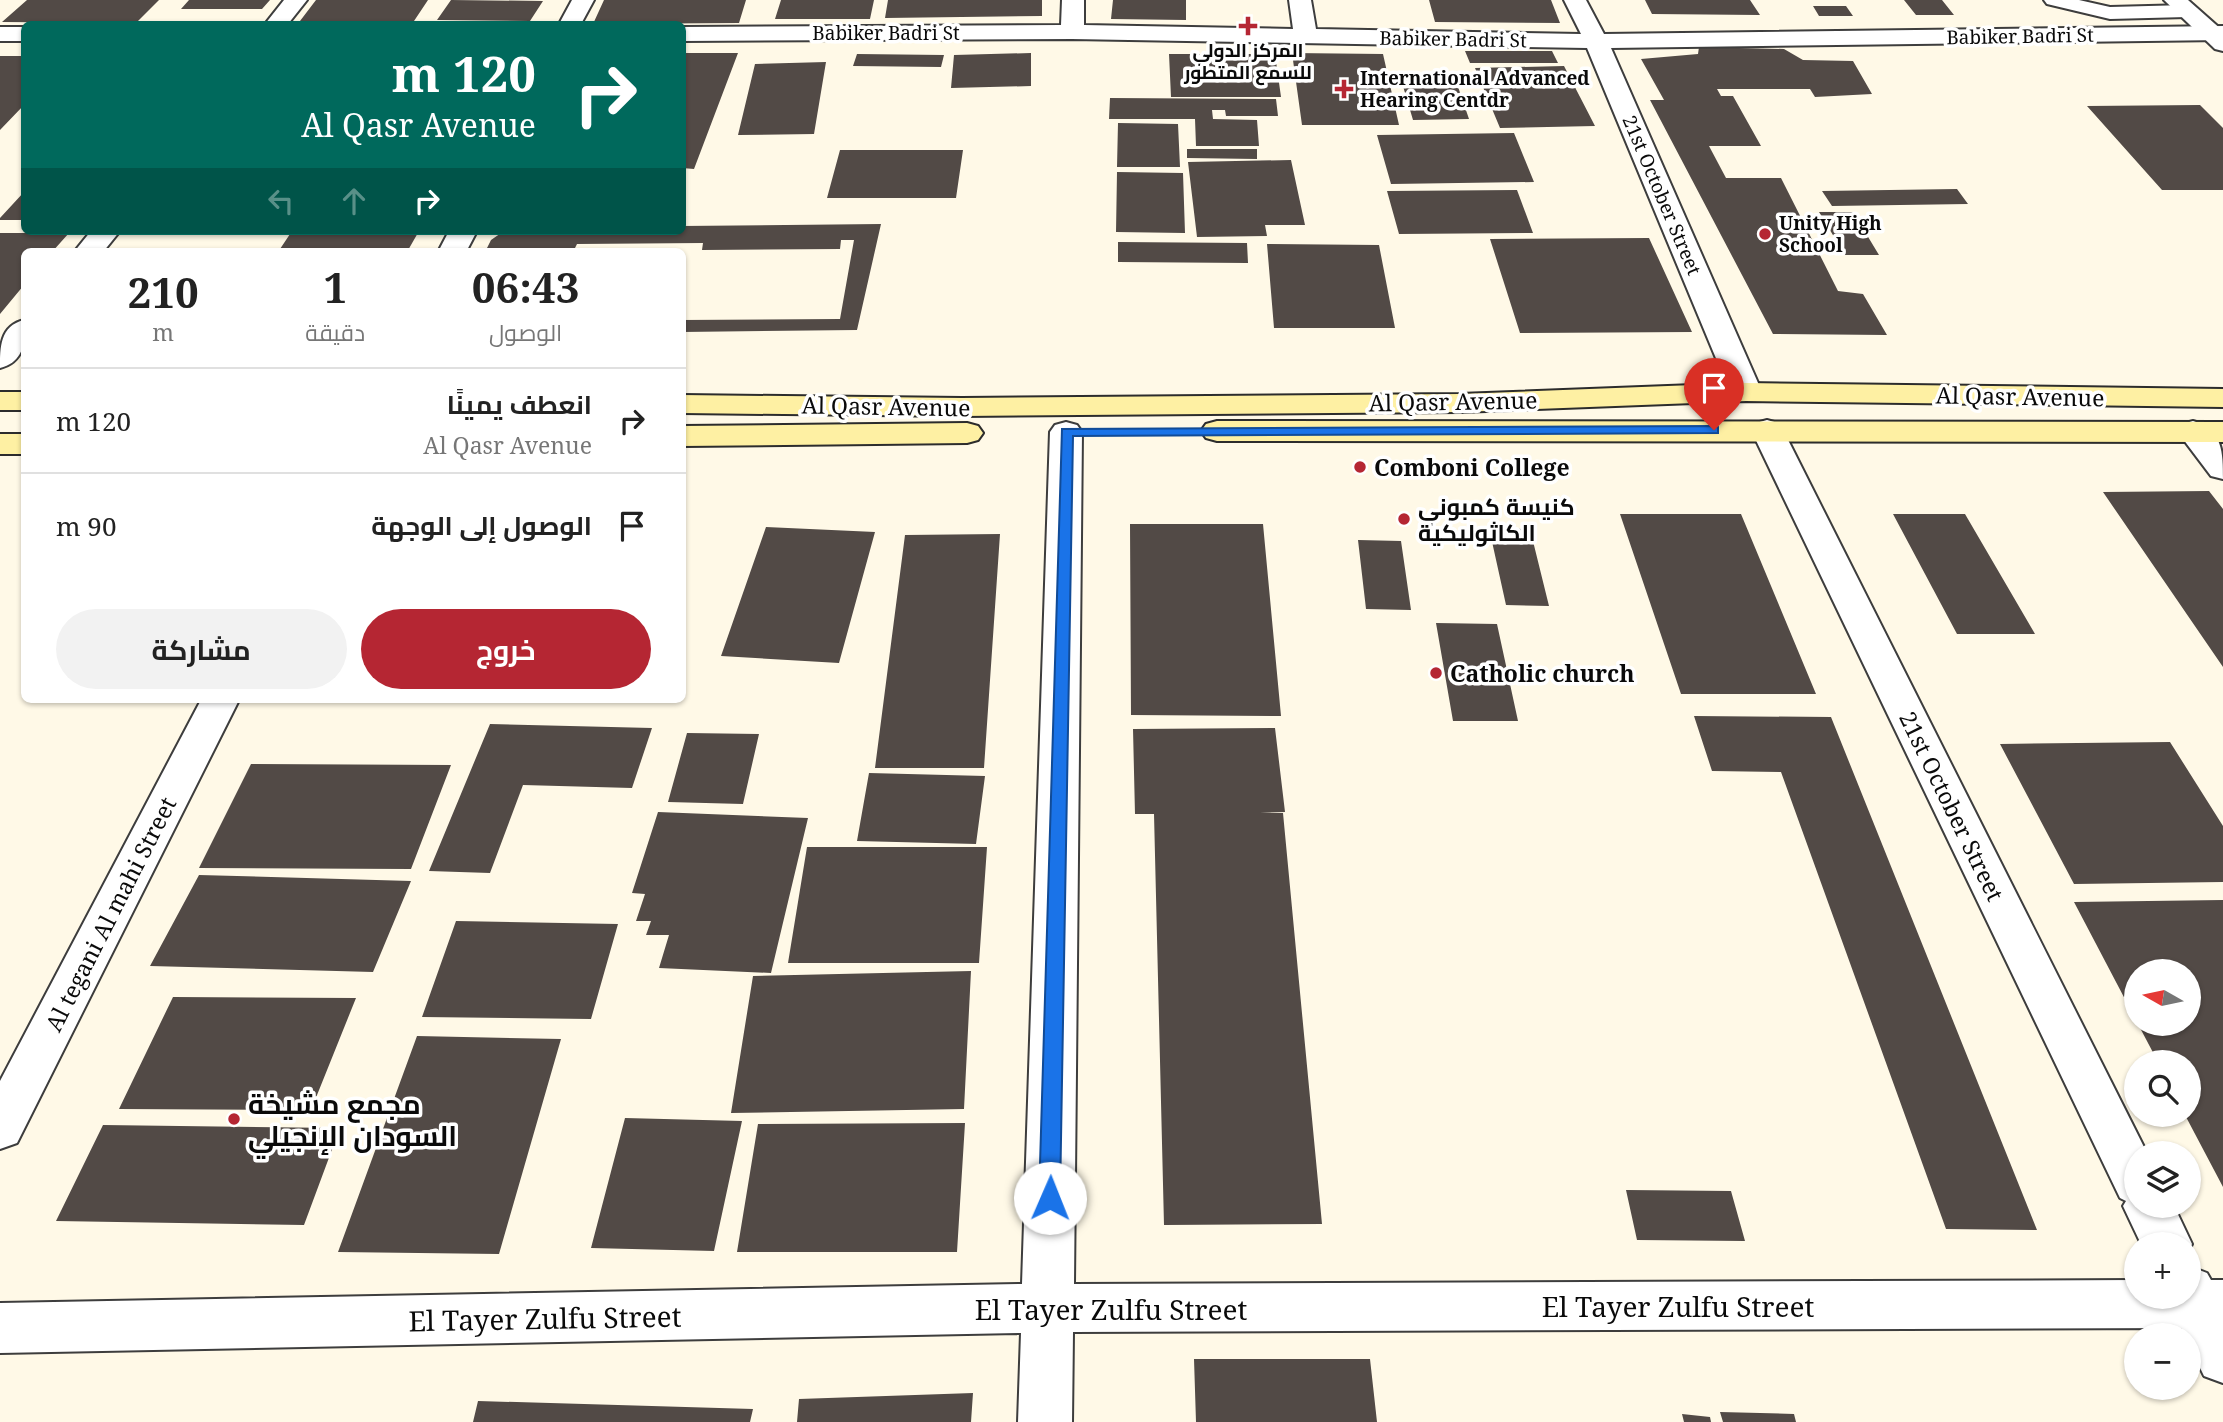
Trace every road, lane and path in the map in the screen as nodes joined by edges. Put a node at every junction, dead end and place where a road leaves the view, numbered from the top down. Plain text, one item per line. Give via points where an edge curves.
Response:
1 (296, 0) edge
2 (583, 0) edge
3 (1073, 0) edge
4 (1300, 0) edge
5 (1575, 0) edge
6 (2054, 0) edge
7 (2181, 6) edge
8 (278, 21) edge
9 (572, 21) edge
10 (1072, 32) junction
11 (0, 34) edge
12 (21, 34) edge
13 (686, 34) edge
14 (1306, 37) junction
15 (2219, 37) edge
16 (1596, 41) junction
17 (21, 333) edge
18 (0, 359) edge
19 (1745, 392) junction
20 (2223, 398) edge
21 (0, 401) edge
22 (21, 401) edge
23 (686, 404) edge
24 (1768, 430) junction
25 (1066, 432) junction
26 (2208, 432) edge
27 (686, 436) edge
28 (0, 444) edge
29 (21, 444) edge
30 (2223, 469) edge
31 (218, 703) edge
32 (0, 1128) edge
33 (2124, 1156) edge
34 (2203, 1300) edge
35 (1047, 1308) junction
36 (0, 1328) edge
37 (2223, 1358) edge
38 (1045, 1422) edge

1 - 8 street
2 - 9 street
3 - 10 street
4 - 14 street
5 - 16 street, 21st October Street
6 - 7 lane via 2110,13
7 - 15 street
10 - 13 street, Babiker Badri St
10 - 14 street, Babiker Badri St
11 - 12 street
14 - 16 street, Babiker Badri St
15 - 16 street, Babiker Badri St
16 - 19 street, 21st October Street
17 - 18 street
19 - 20 main road, Al Qasr Avenue
19 - 23 main road, Al Qasr Avenue via 1433,403
21 - 22 main road
24 - 25 main road, Al Qasr Avenue
24 - 26 main road, Al Qasr Avenue
24 - 33 street, 21st October Street
25 - 27 main road, Al Qasr Avenue
25 - 35 street
26 - 30 street
28 - 29 main road
31 - 32 street, Al tegani Al mahi Street
34 - 35 street, El Tayer Zulfu Street
34 - 37 street
35 - 36 street, El Tayer Zulfu Street
35 - 38 street

